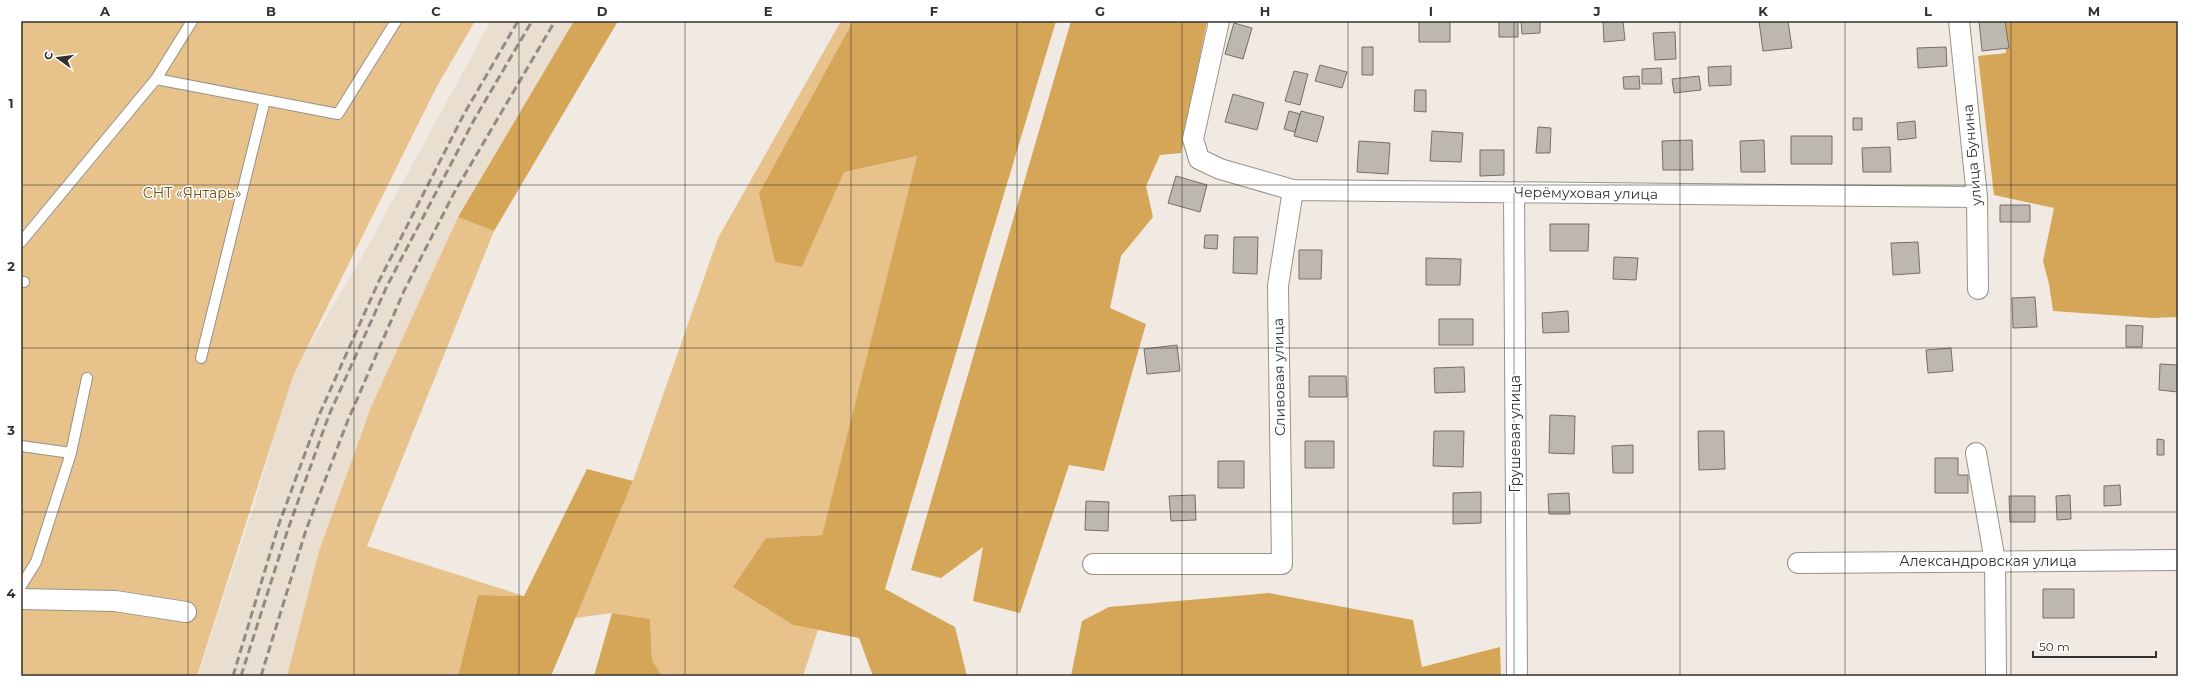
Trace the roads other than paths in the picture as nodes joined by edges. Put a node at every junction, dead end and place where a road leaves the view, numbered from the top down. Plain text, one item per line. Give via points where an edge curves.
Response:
1 (192, 21) edge
2 (396, 21) edge
3 (1220, 21) edge
4 (1959, 21) edge
5 (156, 79) junction
6 (265, 100) junction
7 (1293, 190) junction
8 (1514, 192) junction
9 (1977, 197) junction
10 (21, 242) edge
11 (1978, 289) dead end
12 (201, 358) dead end
13 (87, 378) dead end
14 (21, 446) edge
15 (71, 453) junction
16 (1976, 453) dead end
17 (2178, 560) edge
18 (1994, 561) junction
19 (1798, 563) dead end
20 (1093, 564) dead end
21 (21, 586) edge
22 (21, 599) edge
23 (186, 612) dead end
24 (1517, 676) edge
25 (1996, 676) edge

1 - 5 lane
2 - 6 lane via 338,114
3 - 7 street, Черёмуховая улица via 1193,139 1199,159 1220,170
4 - 9 street, улица Бунина
5 - 6 lane
5 - 10 lane
6 - 12 lane
7 - 8 street, Черёмуховая улица
7 - 20 street, Сливовая улица via 1278,286 1282,564
8 - 9 street, Черёмуховая улица
8 - 24 street, Грушевая улица
9 - 11 street, улица Бунина
13 - 15 lane
14 - 15 lane
15 - 21 lane via 36,562
16 - 18 street
17 - 18 street, Александровская улица
18 - 19 street, Александровская улица
18 - 25 street
22 - 23 street via 115,601

